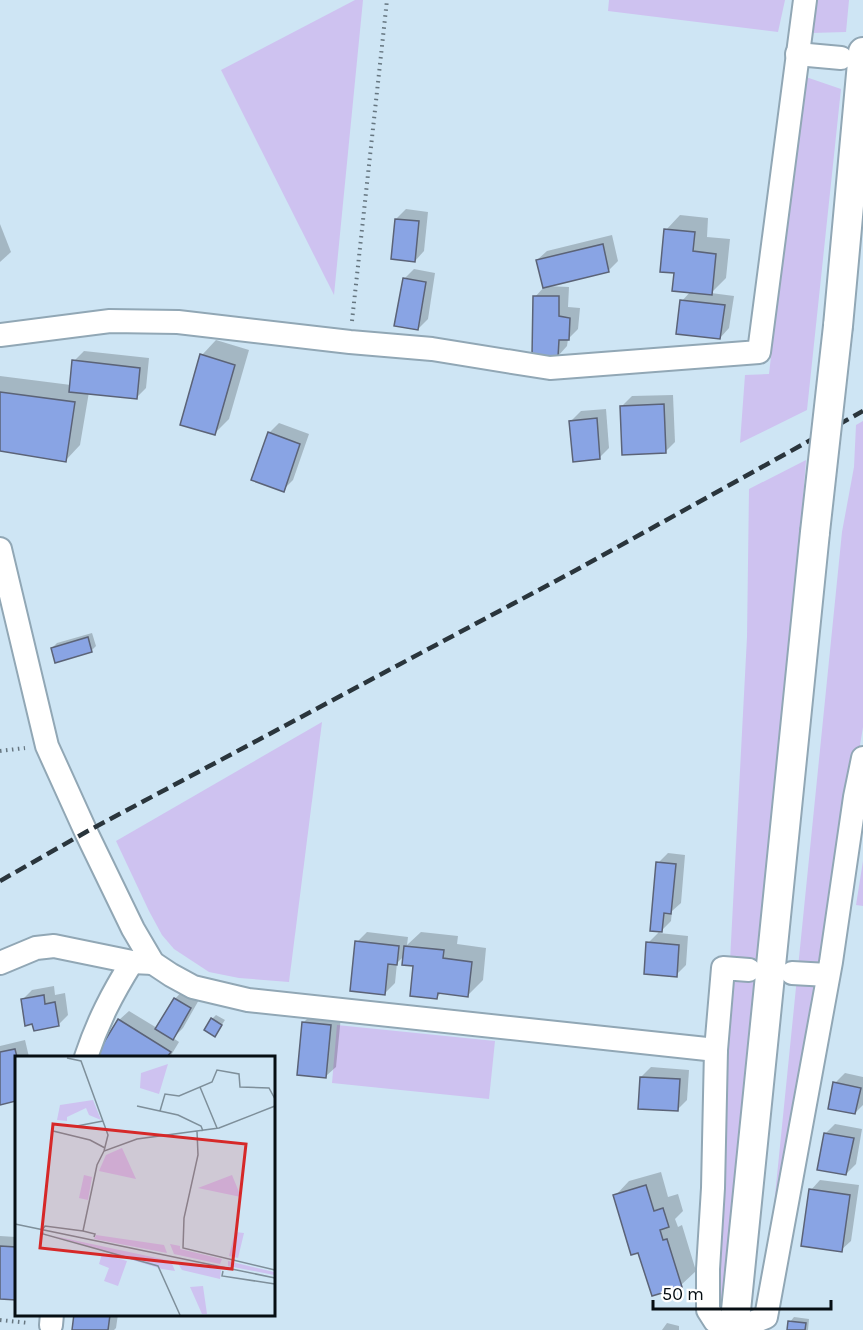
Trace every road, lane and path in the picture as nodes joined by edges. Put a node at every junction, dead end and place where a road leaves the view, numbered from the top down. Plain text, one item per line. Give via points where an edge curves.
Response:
1 (387, 0) edge
2 (805, 0) edge
3 (797, 54) junction
4 (852, 55) edge
5 (0, 335) edge
6 (350, 342) junction
7 (0, 549) edge
8 (863, 758) edge
9 (0, 963) edge
10 (142, 963) junction
11 (749, 970) dead end
12 (792, 973) dead end
13 (828, 975) junction
14 (716, 1050) junction
15 (86, 1056) edge
16 (52, 1319) edge
17 (0, 1320) edge
18 (734, 1330) edge

1 - 6 path
2 - 3 street
3 - 4 street
3 - 6 street via 759,352 550,368 432,349
4 - 18 street, bridge via 837,326
5 - 6 street via 110,321 178,322
7 - 10 street via 47,746 133,929
8 - 13 street
9 - 10 street via 36,948 54,946
10 - 14 street via 193,987 248,1000
10 - 15 street via 111,994
11 - 14 street via 723,968
12 - 13 street
13 - 18 street via 766,1317
14 - 18 street via 708,1310 715,1321
16 - 17 path

